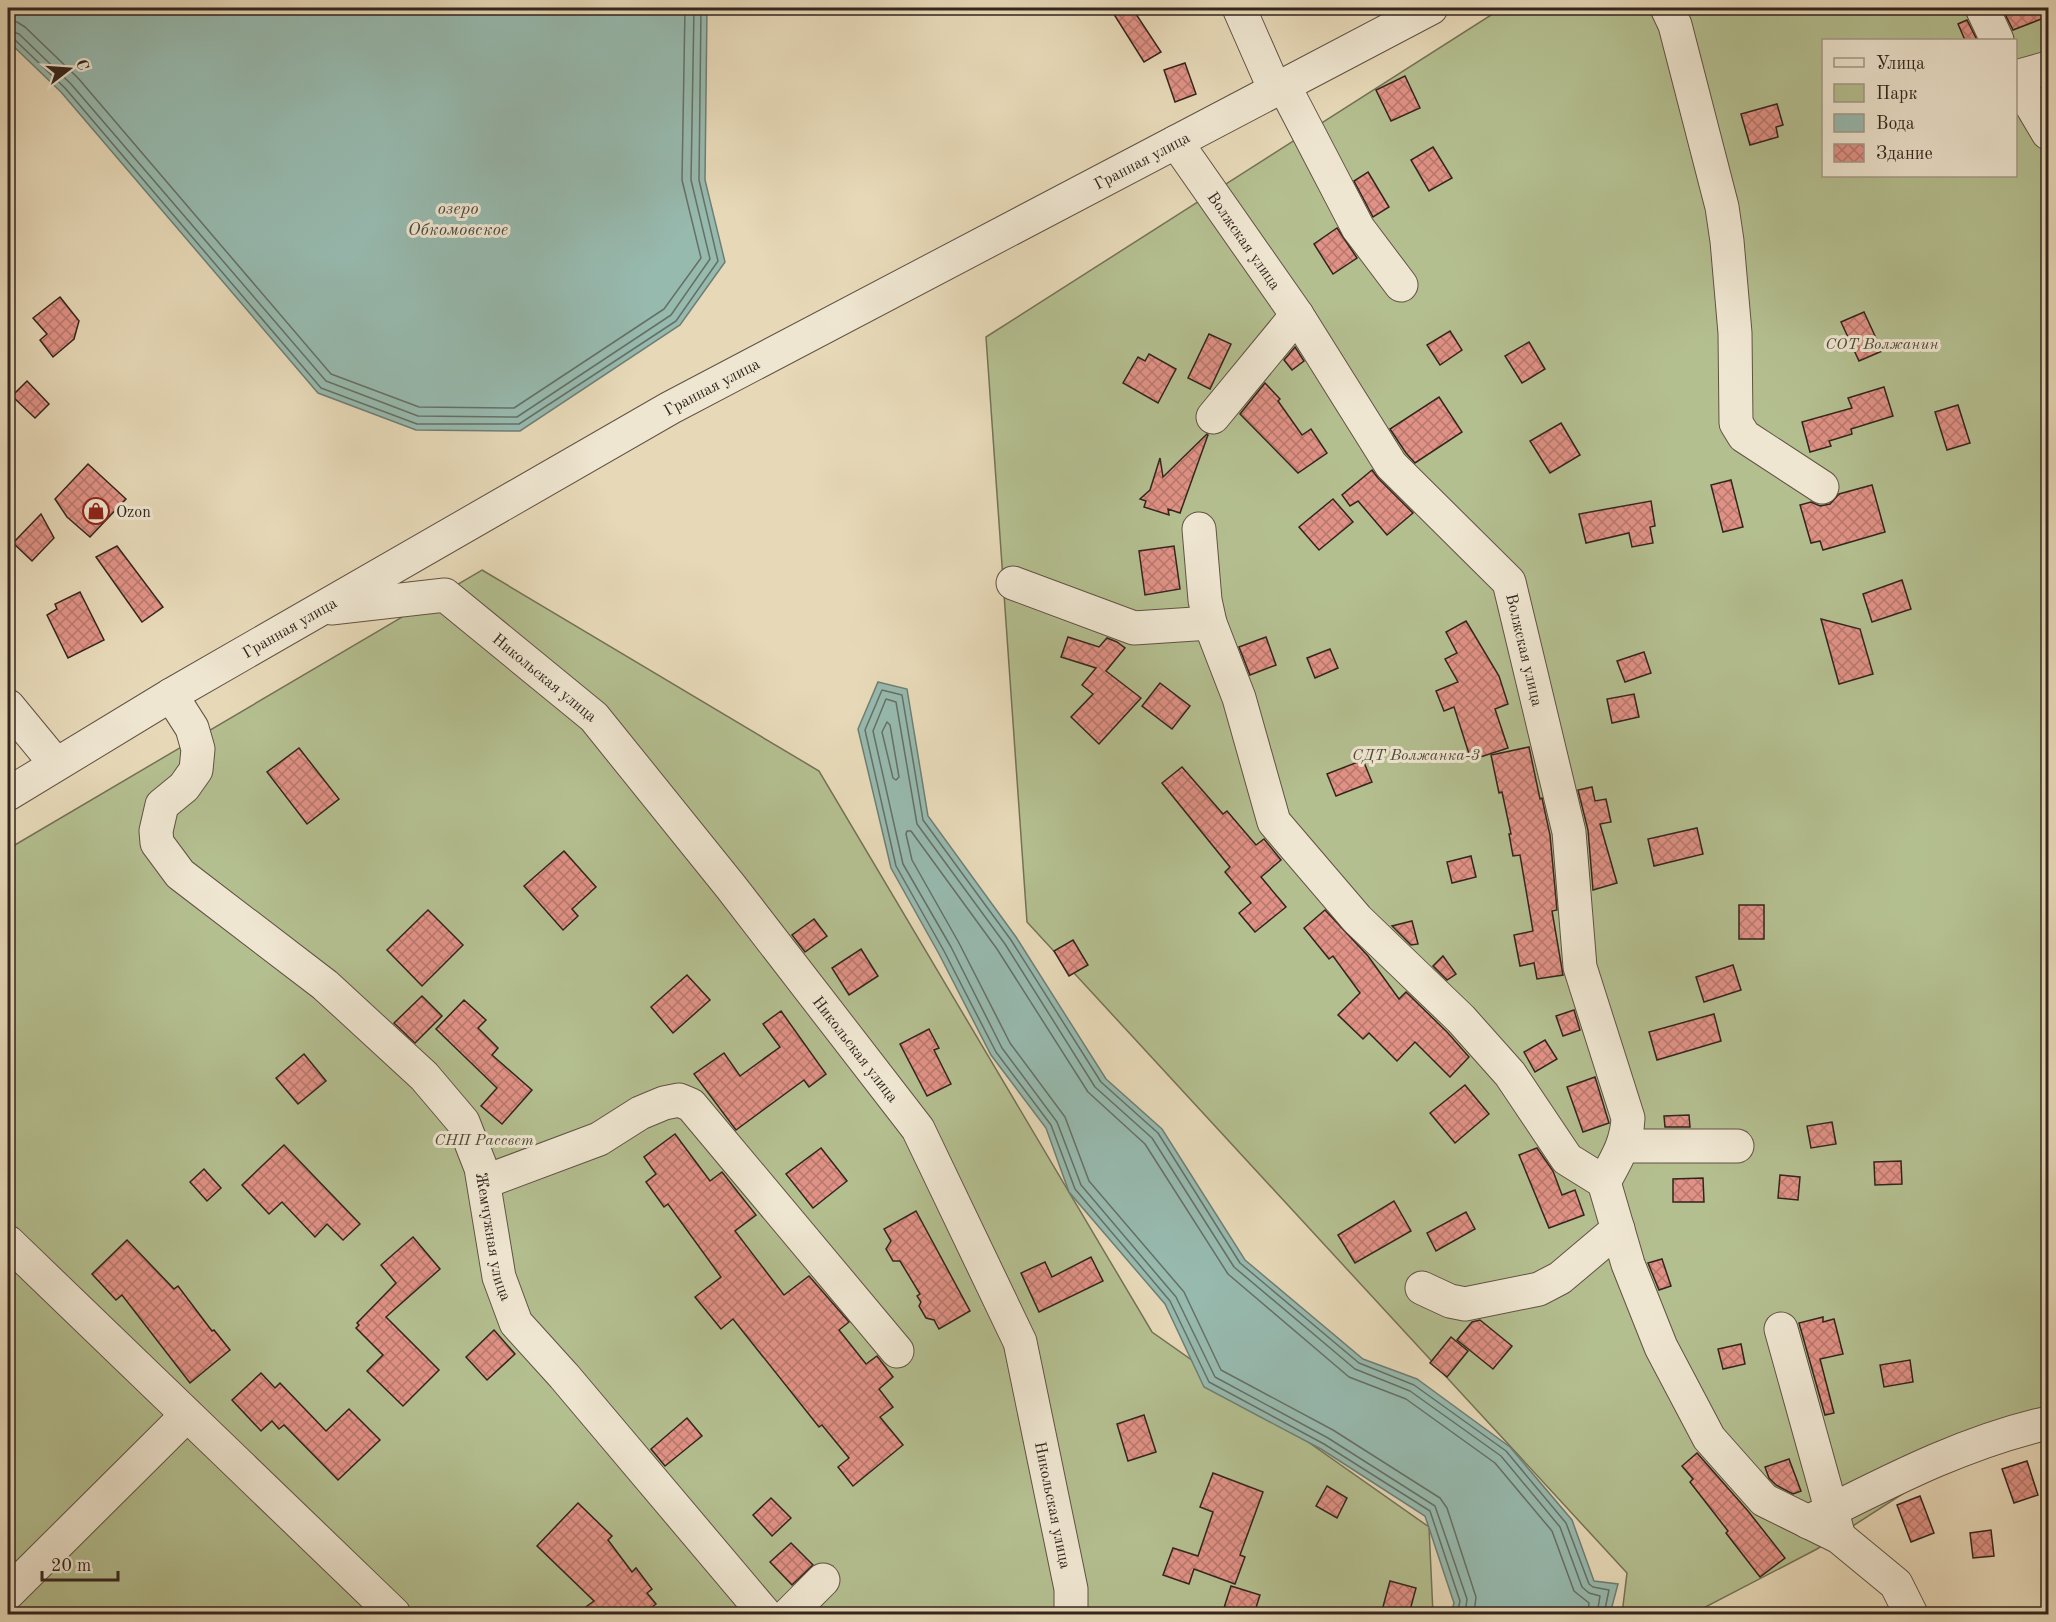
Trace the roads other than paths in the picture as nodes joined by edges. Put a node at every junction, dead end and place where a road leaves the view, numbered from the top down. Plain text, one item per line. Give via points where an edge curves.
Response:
1 (1239, 8) edge
2 (1431, 8) edge
3 (1667, 8) edge
4 (1982, 8) edge
5 (1997, 39) edge
6 (2049, 68) edge
7 (2017, 78) edge
8 (2017, 80) edge
9 (1279, 88) junction
10 (2049, 133) edge
11 (1176, 142) junction
12 (1401, 285) dead end
13 (1297, 315) junction
14 (1213, 417) dead end
15 (1822, 487) dead end
16 (1199, 529) dead end
17 (1013, 583) dead end
18 (318, 610) junction
19 (1210, 623) junction
20 (171, 695) junction
21 (8, 706) edge
22 (55, 763) junction
23 (8, 794) edge
24 (1624, 1146) junction
25 (1737, 1146) dead end
26 (483, 1182) junction
27 (1604, 1182) junction
28 (1617, 1229) junction
29 (8, 1242) edge
30 (1422, 1288) dead end
31 (1781, 1329) dead end
32 (897, 1352) dead end
33 (187, 1415) junction
34 (2049, 1423) edge
35 (1826, 1523) junction
36 (823, 1580) dead end
37 (8, 1593) edge
38 (394, 1614) edge
39 (765, 1614) edge
40 (789, 1614) edge
41 (1071, 1614) edge
42 (1911, 1614) edge

1 - 9 street
2 - 9 street, Гранная улица
3 - 15 street via 1722,207 1736,333 1736,423 1744,436
4 - 5 street
6 - 7 street
8 - 10 street
9 - 11 street, Гранная улица
9 - 12 street via 1358,228
11 - 13 street, Волжская улица
11 - 18 street, Гранная улица via 670,408
13 - 14 street
13 - 24 street, Волжская улица via 1391,465 1509,582 1569,832 1580,967 1628,1118
16 - 19 street
17 - 19 street via 1134,628
18 - 20 street, Гранная улица
18 - 41 street, Никольская улица via 445,595 594,717 918,1130 1020,1341 1071,1589
19 - 27 street via 1239,698 1274,822 1356,918 1461,1019 1510,1074 1567,1159
20 - 22 street, Гранная улица
20 - 26 street, Жемчужная улица via 192,729 198,749 196,770 184,787 162,805 157,843 180,874 325,985 424,1076 463,1122 482,1168
21 - 22 street
22 - 23 street, Гранная улица
24 - 25 street
24 - 27 street, Волжская улица
26 - 32 street via 599,1139 640,1113 679,1100 691,1105
26 - 39 street, Жемчужная улица via 499,1277 516,1323
27 - 28 street
28 - 30 street via 1560,1278 1539,1289 1465,1304
28 - 35 street via 1660,1347 1709,1438 1764,1500
29 - 33 street
31 - 35 street
33 - 37 street
33 - 38 street
34 - 35 street via 1934,1460
35 - 42 street via 1896,1584
36 - 40 street

